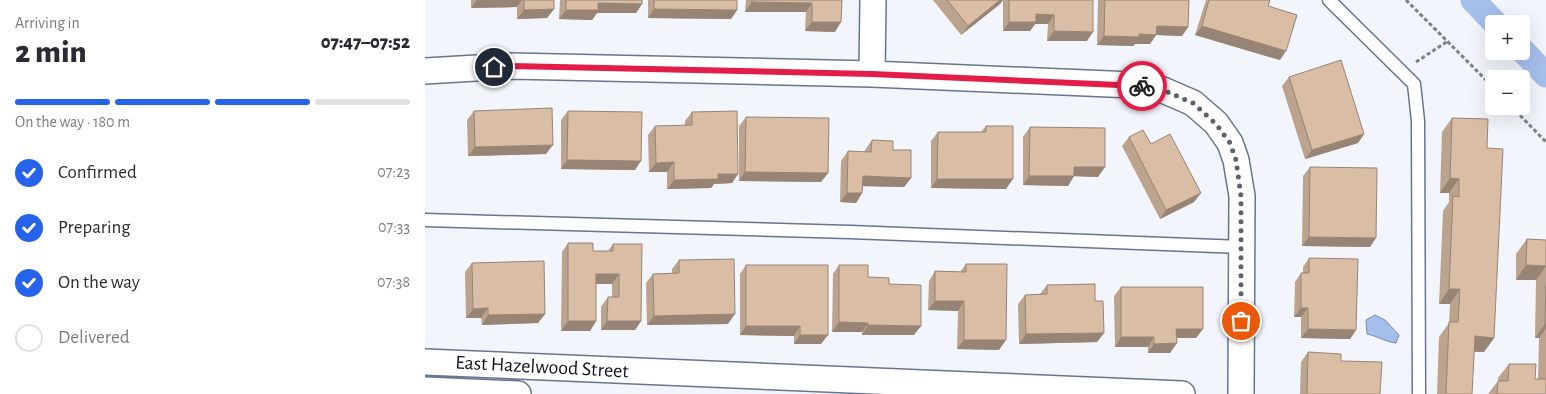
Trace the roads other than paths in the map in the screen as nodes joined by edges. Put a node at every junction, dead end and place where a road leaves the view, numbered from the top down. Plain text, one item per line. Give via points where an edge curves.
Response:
1 (873, 0) edge
2 (1329, 0) edge
3 (425, 71) edge
4 (872, 74) junction
5 (425, 220) edge
6 (1242, 247) junction
7 (425, 362) edge
8 (659, 383) edge
9 (425, 390) edge
10 (1077, 391) edge
11 (519, 394) edge
12 (1182, 394) edge
13 (1241, 394) edge
14 (1419, 394) edge

1 - 4 street
2 - 14 lane via 1414,84 1418,122
3 - 4 street via 511,66
4 - 6 street via 1133,85 1163,90 1193,103 1216,124 1230,143 1240,179
5 - 6 lane
6 - 13 street
7 - 8 street, East Hazelwood Street
8 - 10 street, East Hazelwood Street
9 - 11 street, East Hazelwood Street
10 - 12 street, East Hazelwood Street

